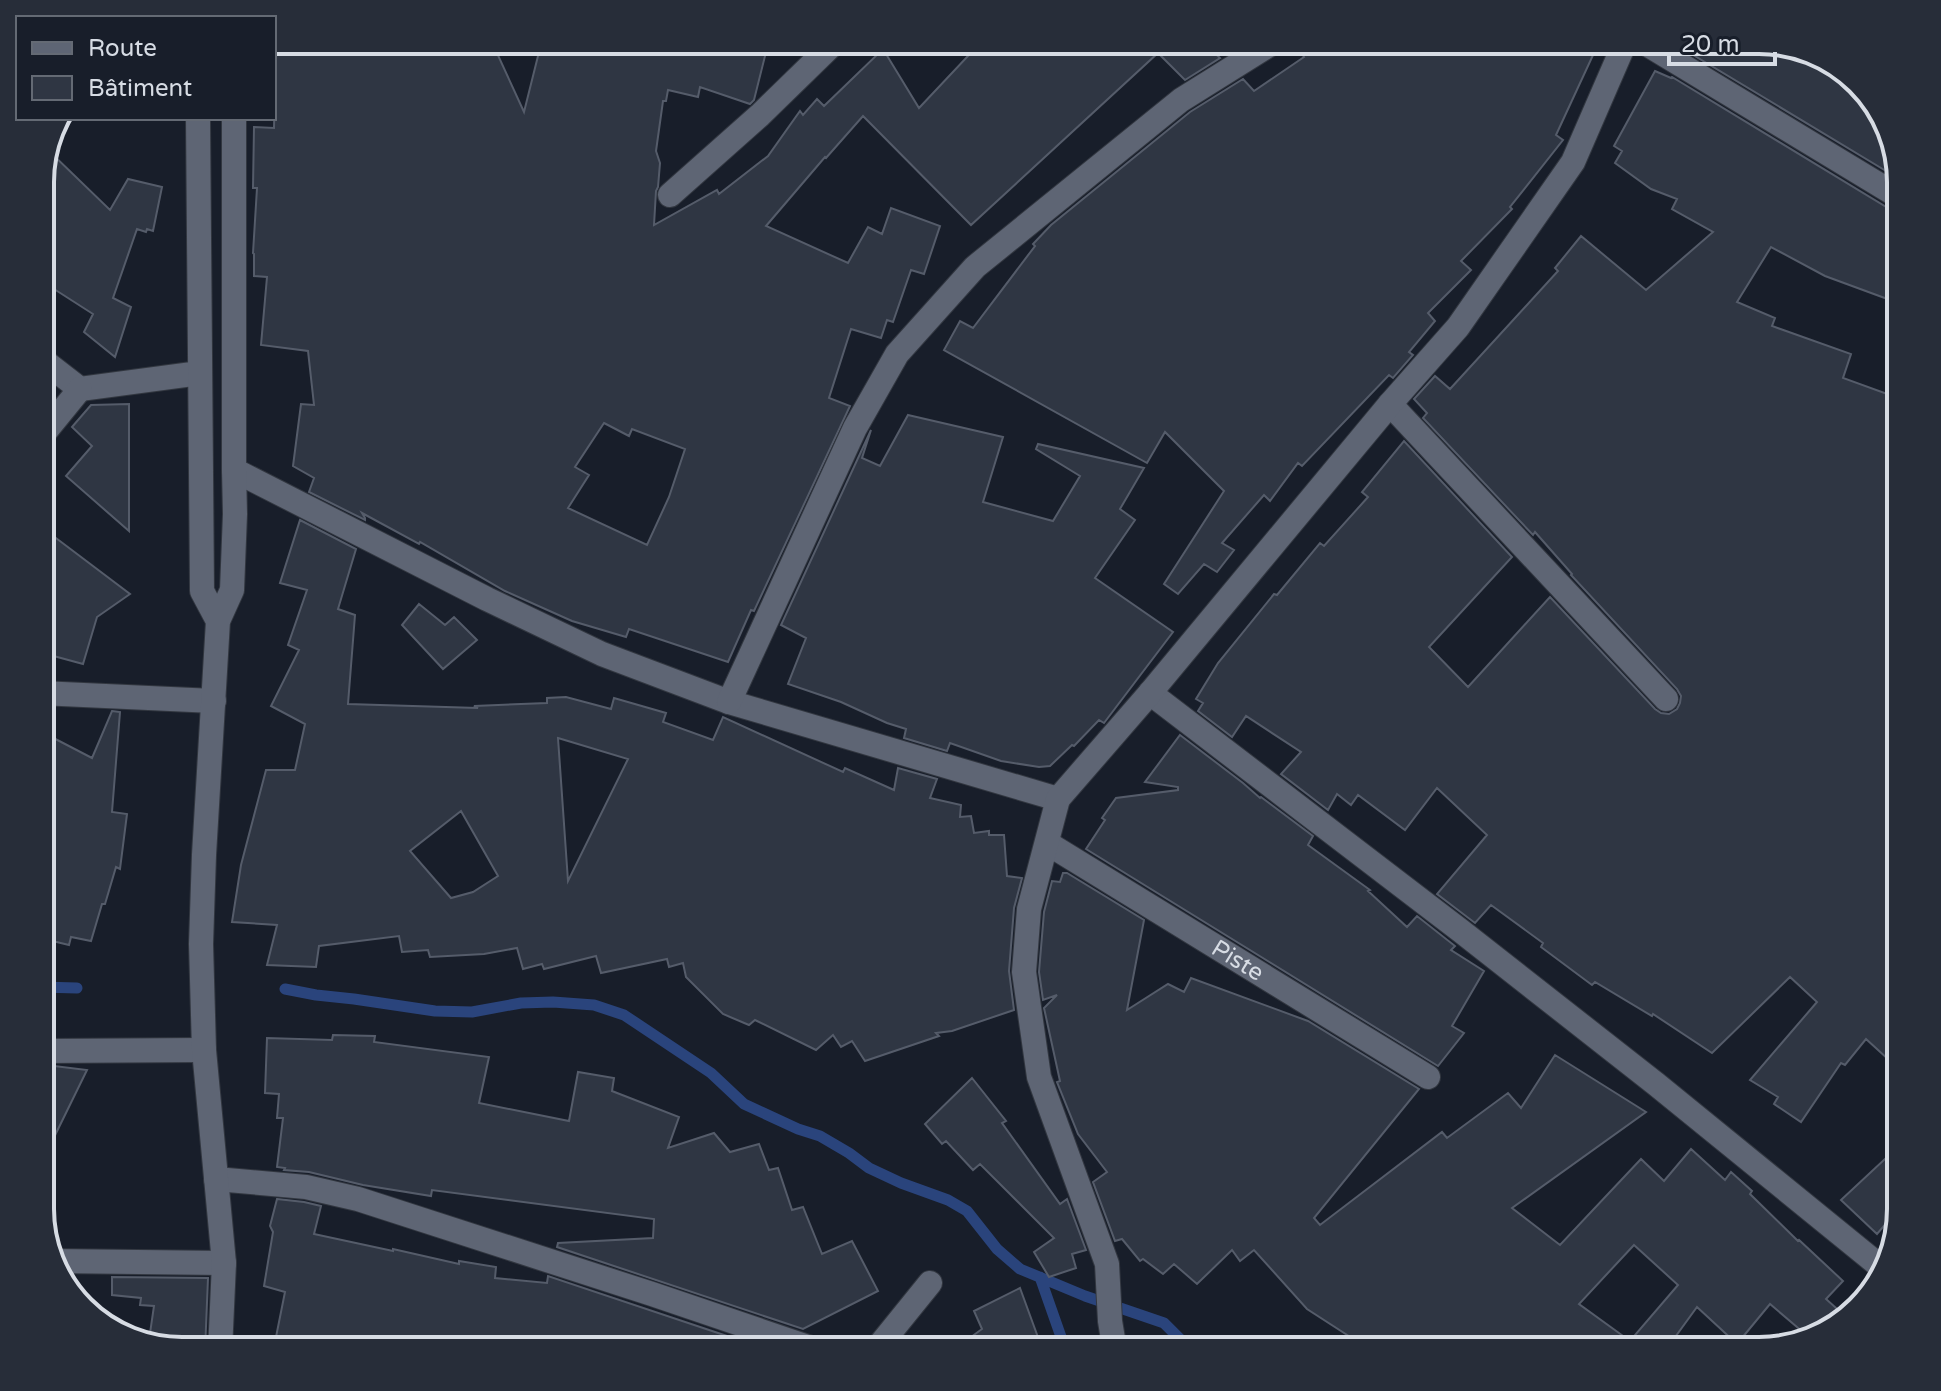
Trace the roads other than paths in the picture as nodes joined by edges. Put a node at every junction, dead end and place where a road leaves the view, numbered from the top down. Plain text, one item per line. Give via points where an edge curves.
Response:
1 (823, 54) edge
2 (1255, 54) edge
3 (1620, 54) edge
4 (1663, 54) edge
5 (198, 120) edge
6 (234, 120) edge
7 (1887, 190) edge
8 (670, 195) dead end
9 (54, 369) edge
10 (200, 373) junction
11 (80, 389) junction
12 (1390, 404) junction
13 (54, 421) edge
14 (234, 470) junction
15 (218, 621) junction
16 (1150, 693) junction
17 (54, 694) edge
18 (1666, 699) dead end
19 (214, 701) junction
20 (729, 702) junction
21 (1058, 799) junction
22 (1047, 843) junction
23 (204, 1050) junction
24 (54, 1051) edge
25 (1428, 1077) dead end
26 (216, 1179) junction
27 (66, 1261) edge
28 (1875, 1262) edge
29 (224, 1263) junction
30 (930, 1283) dead end
31 (221, 1337) edge
32 (779, 1337) edge
33 (886, 1337) edge
34 (1113, 1337) edge

1 - 8 street
2 - 20 street via 1181,100 975,267 897,354 855,428
3 - 12 street via 1573,162 1458,327
4 - 7 street
5 - 10 street
6 - 14 street
9 - 11 street
10 - 11 street
10 - 15 street via 202,591
11 - 13 street
12 - 16 street
12 - 18 street
14 - 15 street via 232,590
14 - 20 street via 602,654
15 - 19 street
16 - 21 street
16 - 28 street via 1583,1026
17 - 19 street
19 - 23 street via 201,929
20 - 21 street
21 - 22 street
22 - 25 street, Piste
22 - 34 street via 1029,909 1024,972 1039,1077 1107,1264
23 - 24 street
23 - 26 street
26 - 29 street
26 - 32 street via 306,1187 358,1199
27 - 29 street
29 - 31 street
30 - 33 street

